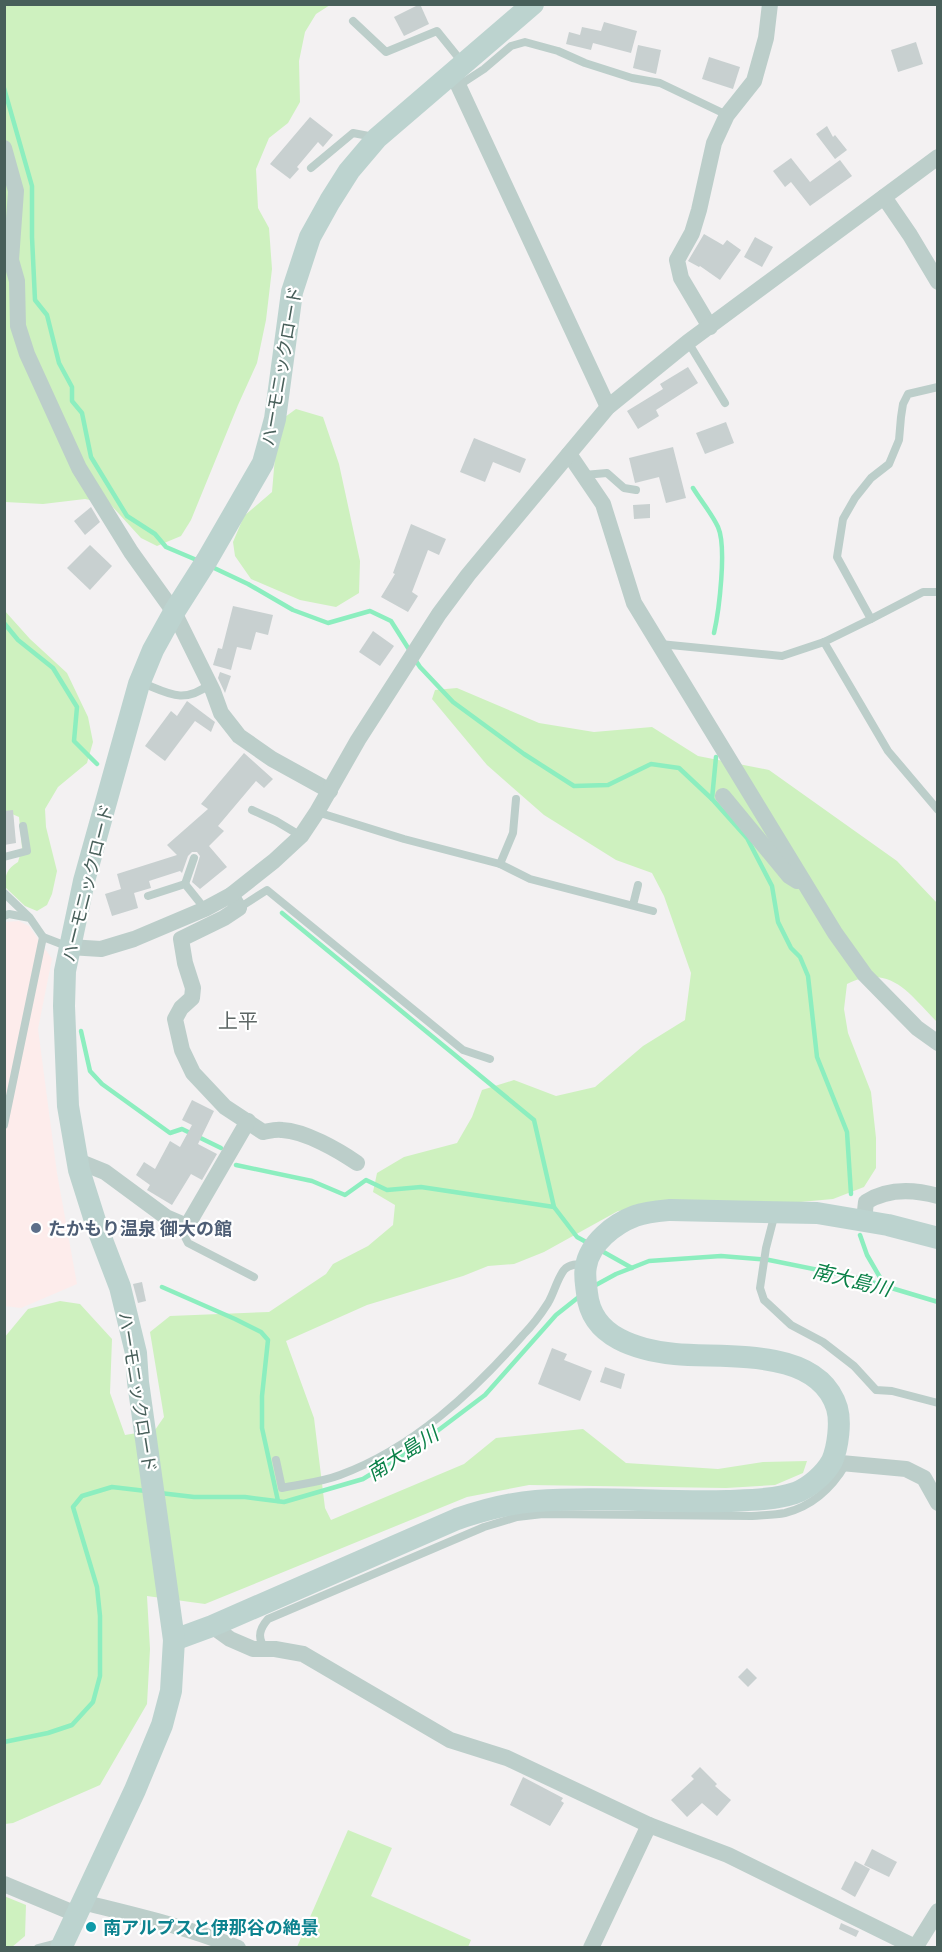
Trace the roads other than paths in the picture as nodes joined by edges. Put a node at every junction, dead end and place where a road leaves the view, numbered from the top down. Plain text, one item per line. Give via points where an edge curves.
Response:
1 (533, 4) edge
2 (770, 4) edge
3 (353, 21) dead end
4 (458, 75) junction
5 (727, 115) junction
6 (377, 138) junction
7 (4, 148) edge
8 (938, 157) edge
9 (311, 168) dead end
10 (884, 197) junction
11 (938, 282) edge
12 (710, 327) junction
13 (688, 342) junction
14 (938, 387) edge
15 (725, 403) dead end
16 (608, 407) junction
17 (569, 454) junction
18 (583, 475) junction
19 (636, 490) dead end
20 (938, 592) edge
21 (174, 612) junction
22 (871, 619) junction
23 (825, 642) junction
24 (659, 644) junction
25 (140, 682) junction
26 (210, 684) junction
27 (330, 791) junction
28 (723, 796) dead end
29 (516, 799) dead end
30 (252, 810) dead end
31 (938, 810) edge
32 (317, 812) junction
33 (23, 826) dead end
34 (301, 836) junction
35 (4, 857) edge
36 (194, 858) dead end
37 (500, 864) junction
38 (185, 884) junction
39 (638, 885) dead end
40 (809, 889) junction
41 (4, 892) edge
42 (148, 896) dead end
43 (235, 901) junction
44 (633, 905) junction
45 (205, 909) junction
46 (652, 911) dead end
47 (4, 916) edge
48 (30, 918) junction
49 (44, 938) junction
50 (69, 947) junction
51 (938, 1043) edge
52 (490, 1059) dead end
53 (248, 1121) junction
54 (4, 1125) edge
55 (78, 1161) junction
56 (357, 1163) dead end
57 (938, 1196) edge
58 (775, 1212) junction
59 (864, 1220) junction
60 (187, 1226) junction
61 (938, 1238) edge
62 (589, 1260) junction
63 (254, 1277) dead end
64 (938, 1403) edge
65 (276, 1460) dead end
66 (839, 1462) junction
67 (938, 1503) edge
68 (212, 1626) junction
69 (174, 1640) junction
70 (267, 1649) junction
71 (648, 1825) junction
72 (4, 1884) edge
73 (79, 1908) junction
74 (938, 1911) edge
75 (63, 1944) edge
76 (38, 1947) edge
77 (238, 1947) edge
78 (591, 1947) edge
79 (915, 1947) edge

1 - 4 street, ハーモニックロード
2 - 5 street via 766,38 754,81
3 - 4 lane via 386,52 438,31
4 - 5 lane via 484,69 511,46 525,42 632,78 660,82
4 - 6 street, ハーモニックロード
4 - 16 street
5 - 12 street via 714,143 692,233 677,260 681,278
6 - 9 lane via 353,133
6 - 21 street, ハーモニックロード via 349,171 310,237 292,292 275,419 263,463
7 - 21 street via 16,191 11,260 17,281 18,326 27,354 79,468
8 - 10 street
10 - 11 street
10 - 12 street
12 - 13 street
13 - 15 lane
13 - 16 street
14 - 22 lane via 908,394 899,440 888,464 871,478 843,519 837,557
16 - 17 street
17 - 18 street
17 - 27 street via 468,575 418,645
18 - 19 lane via 607,473 624,488
18 - 24 street via 603,504 634,603
20 - 22 lane via 923,592
21 - 25 street, ハーモニックロード
21 - 26 street
22 - 23 lane
23 - 24 lane via 782,656
23 - 31 lane via 888,752
24 - 40 street
25 - 26 lane via 186,696
25 - 50 street, ハーモニックロード
26 - 27 street via 221,713 239,736
27 - 32 street
28 - 40 street via 789,876
29 - 37 lane via 513,833
30 - 34 lane
32 - 34 street
32 - 37 lane
33 - 35 lane via 27,851
34 - 43 street
36 - 38 lane
37 - 44 lane via 530,879
38 - 42 lane
38 - 45 lane
39 - 44 lane
40 - 51 street via 865,975 917,1028
41 - 48 lane
43 - 45 street
43 - 52 lane via 267,890 463,1050
43 - 53 street via 224,918 181,939 193,988 192,998 175,1019 182,1050 194,1073 225,1107
44 - 46 lane
45 - 50 street via 101,949
47 - 48 lane
48 - 49 lane
49 - 50 lane
49 - 54 lane
50 - 55 street, ハーモニックロード via 64,1006 68,1106
53 - 56 street via 263,1132 302,1134
53 - 60 street
55 - 60 street via 105,1172 166,1217
55 - 69 street, ハーモニックロード via 120,1287 136,1353
57 - 59 street via 907,1191 877,1195 866,1202
58 - 59 street
58 - 62 street via 648,1213 607,1232
58 - 64 lane via 760,1288 764,1300 791,1325 824,1342 854,1366 876,1390
59 - 61 street
60 - 63 lane via 184,1235 188,1243
62 - 65 lane via 565,1269 548,1302 489,1373 414,1435 339,1476 282,1488
62 - 66 street via 587,1300 594,1319 619,1339 643,1349 675,1354 786,1362 824,1385 840,1418
66 - 67 street via 906,1469 924,1478
66 - 68 street via 795,1492 761,1499 554,1500 480,1511
66 - 70 lane via 835,1483 815,1499 785,1513 543,1515 517,1517 484,1527 268,1619 260,1628 260,1638
68 - 69 street
68 - 70 street via 230,1639 254,1649
69 - 73 street, ハーモニックロード via 171,1691 162,1725
70 - 71 street via 303,1654 450,1740 507,1758
71 - 78 street
71 - 79 street via 728,1856
72 - 73 street
73 - 75 street, ハーモニックロード
73 - 77 street via 161,1922
74 - 79 street
75 - 76 lane

